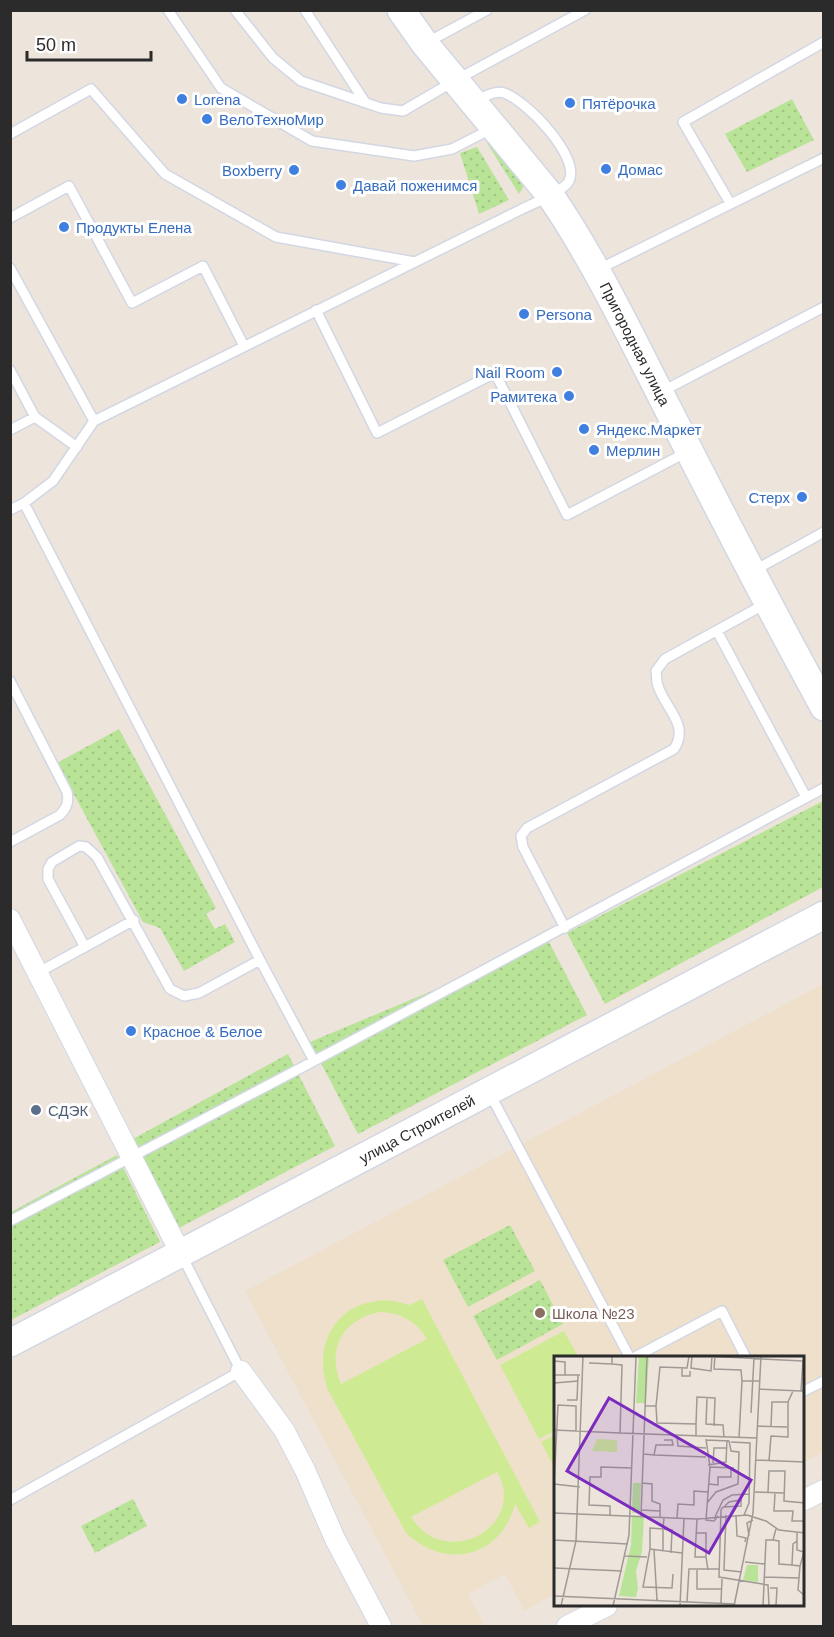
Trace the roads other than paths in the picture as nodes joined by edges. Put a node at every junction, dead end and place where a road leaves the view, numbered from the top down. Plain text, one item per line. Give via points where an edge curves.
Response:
1 (168, 10) edge
2 (235, 10) edge
3 (305, 10) edge
4 (401, 10) edge
5 (487, 10) edge
6 (585, 10) edge
7 (824, 42) edge
8 (426, 44) junction
9 (456, 80) junction
10 (365, 102) junction
11 (475, 103) junction
12 (495, 127) junction
13 (10, 134) edge
14 (824, 159) edge
15 (550, 195) junction
16 (730, 203) junction
17 (10, 218) edge
18 (415, 262) junction
19 (10, 268) edge
20 (597, 270) junction
21 (824, 307) edge
22 (316, 310) junction
23 (244, 346) junction
24 (10, 370) edge
25 (659, 392) junction
26 (35, 417) junction
27 (94, 421) junction
28 (10, 430) edge
29 (77, 447) junction
30 (689, 450) junction
31 (24, 503) junction
32 (10, 510) edge
33 (824, 532) edge
34 (751, 572) junction
35 (767, 603) junction
36 (717, 631) junction
37 (10, 681) edge
38 (824, 707) edge
39 (824, 788) edge
40 (806, 797) junction
41 (10, 842) edge
42 (824, 915) edge
43 (10, 919) edge
44 (134, 920) junction
45 (565, 928) junction
46 (85, 947) junction
47 (260, 960) junction
48 (39, 972) junction
49 (314, 1061) junction
50 (488, 1091) junction
51 (132, 1156) junction
52 (10, 1221) edge
53 (181, 1254) junction
54 (10, 1343) edge
55 (630, 1356) edge
56 (635, 1356) edge
57 (745, 1356) edge
58 (241, 1371) junction
59 (824, 1381) edge
60 (804, 1391) edge
61 (824, 1490) edge
62 (10, 1500) edge
63 (804, 1501) edge
64 (603, 1607) edge
65 (381, 1626) edge
66 (567, 1626) edge

1 - 12 lane via 220,88 312,141 414,156 452,150
2 - 10 lane via 273,58 302,81
3 - 10 lane
4 - 8 street, Пригородная улица
5 - 8 lane
6 - 9 lane
7 - 16 lane via 683,122
8 - 9 street, Пригородная улица
9 - 10 lane via 403,111
9 - 11 street, Пригородная улица
11 - 12 street, Пригородная улица
11 - 15 lane via 488,94 502,92 519,100 538,117 568,161 570,177 566,185
12 - 15 street, Пригородная улица
13 - 18 lane via 91,89 165,174 276,237
14 - 16 lane
15 - 18 lane
15 - 20 street, Пригородная улица
16 - 20 lane
17 - 23 lane via 69,186 132,303 203,266
18 - 22 lane
19 - 27 lane
20 - 25 street, Пригородная улица
21 - 25 lane
22 - 23 lane
22 - 30 lane via 377,433 495,373 567,515
23 - 27 lane
24 - 26 lane
25 - 30 street, Пригородная улица
26 - 28 lane
26 - 29 lane
27 - 29 lane
29 - 31 lane via 53,481
30 - 34 street, Пригородная улица
31 - 32 lane
31 - 47 lane
33 - 34 lane
34 - 35 street, Пригородная улица
35 - 36 lane
35 - 38 street, Пригородная улица
36 - 40 lane
36 - 45 lane via 665,659 657,671 657,685 680,728 680,739 674,749 527,828 521,836
37 - 41 lane via 69,801 60,815
39 - 40 lane
40 - 45 lane
42 - 50 street, улица Строителей
43 - 48 street
44 - 46 lane
44 - 46 lane via 92,850 79,846 59,856 48,869 48,879
44 - 47 lane via 170,989 184,996 199,993
45 - 49 lane
46 - 48 lane
47 - 49 lane
48 - 51 street
49 - 51 lane
50 - 53 street, улица Строителей
50 - 55 lane
51 - 52 lane
51 - 53 street
53 - 54 street, улица Строителей
53 - 58 lane
56 - 57 lane via 722,1311
58 - 62 lane
58 - 65 street via 284,1430
59 - 60 lane
61 - 63 street
64 - 66 street

